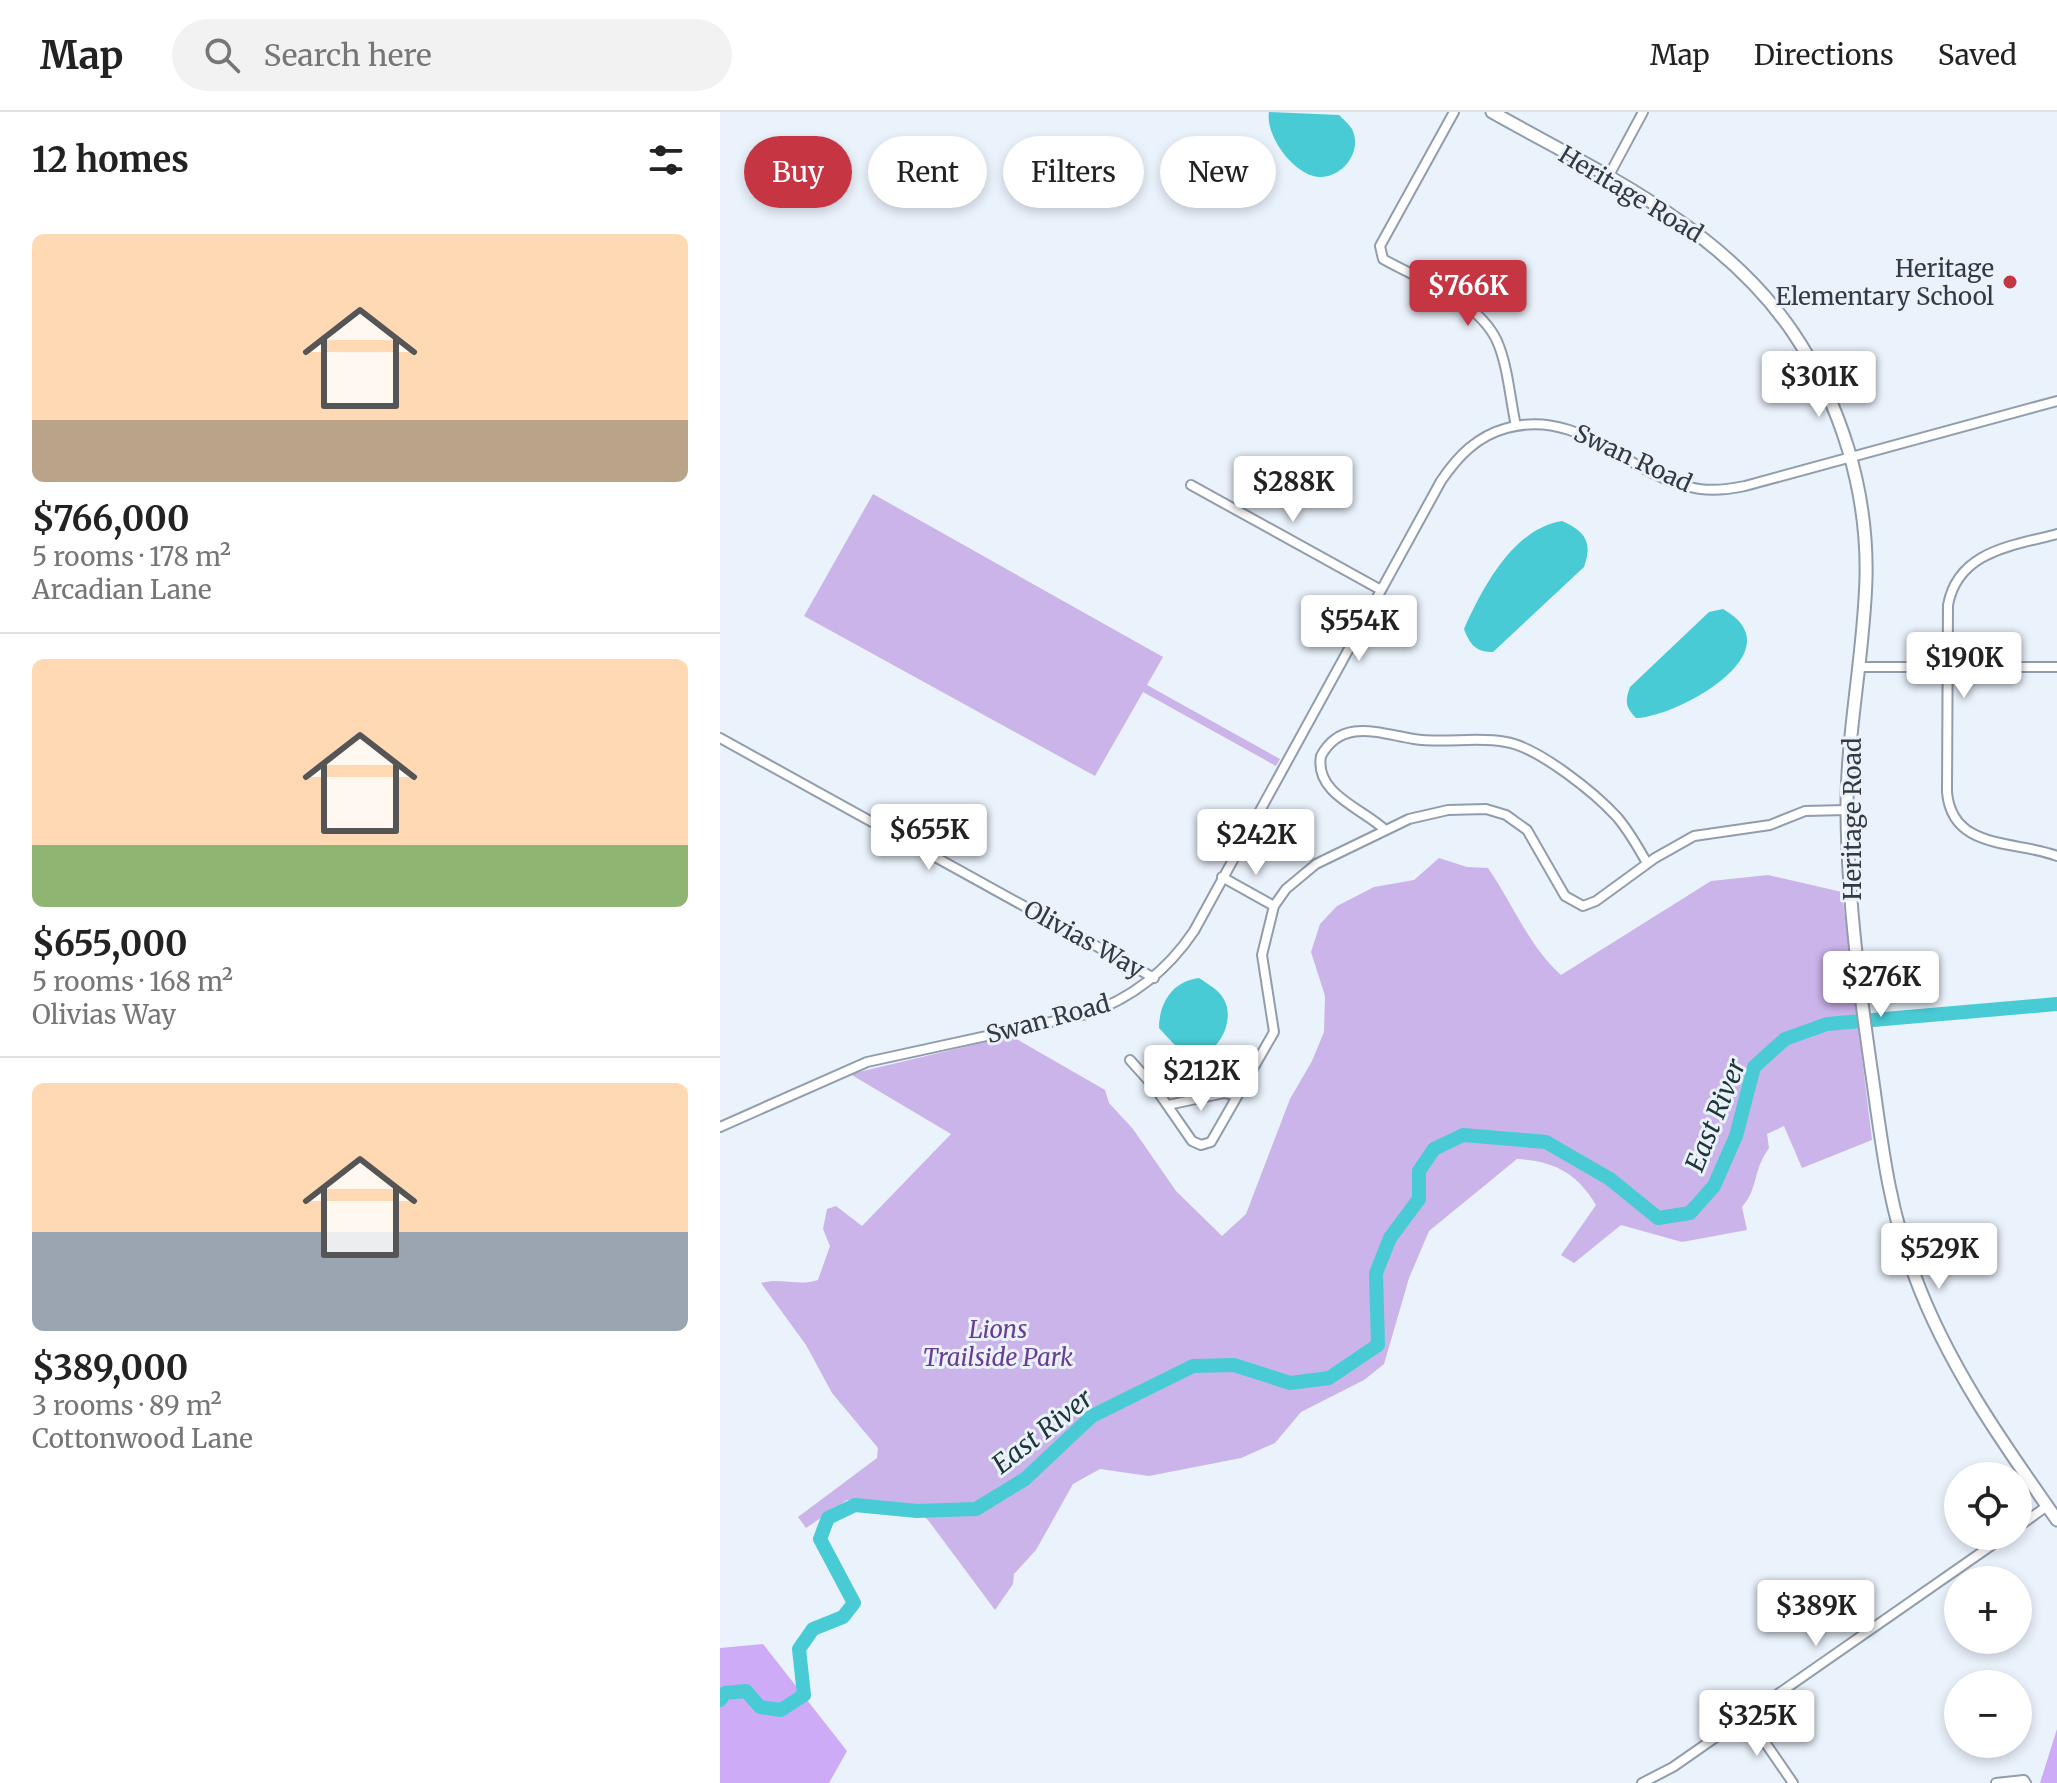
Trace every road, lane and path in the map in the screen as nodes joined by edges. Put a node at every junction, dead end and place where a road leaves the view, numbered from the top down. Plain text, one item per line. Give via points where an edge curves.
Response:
1 (1454, 112) edge
2 (1492, 112) edge
3 (1643, 112) edge
4 (1608, 177) junction
5 (2057, 401) edge
6 (1516, 426) junction
7 (1851, 457) junction
8 (1191, 485) dead end
9 (2057, 534) edge
10 (1381, 590) junction
11 (1858, 667) junction
12 (2057, 667) edge
13 (1948, 669) junction
14 (720, 738) edge
15 (1847, 810) junction
16 (1385, 830) junction
17 (2057, 856) edge
18 (1647, 863) junction
19 (1222, 877) junction
20 (1274, 906) junction
21 (1154, 978) junction
22 (1130, 1060) dead end
23 (1235, 1095) junction
24 (1168, 1105) junction
25 (720, 1127) edge
26 (2047, 1506) junction
27 (2032, 1517) edge
28 (2057, 1520) edge
29 (1985, 1550) edge
30 (1747, 1716) junction
31 (1642, 1783) edge
32 (1793, 1783) edge
33 (1996, 1783) edge
34 (2026, 1783) edge

1 - 6 street via 1380,246 1383,259 1487,324 1500,351
2 - 4 main road, Heritage Road
3 - 4 street
4 - 7 main road, Heritage Road via 1685,223 1736,265 1776,309 1815,370
5 - 7 street, Swan Road
6 - 7 street, Swan Road via 1569,428 1665,478 1703,490 1745,486
6 - 10 street, Swan Road via 1487,436 1453,463
7 - 11 main road, Heritage Road via 1865,546
8 - 10 street
9 - 13 street via 1983,555 1959,576 1948,605
10 - 19 street, Swan Road
11 - 13 street
11 - 15 main road, Heritage Road
12 - 13 street
13 - 17 street via 1947,792 1953,815 1979,839
14 - 21 street, Olivias Way
15 - 18 street via 1805,811 1770,825 1694,836
15 - 26 main road, Heritage Road via 1848,869 1867,1044 1885,1165 1913,1272 1962,1377
16 - 18 street via 1435,813 1495,811 1529,833 1563,893 1580,906 1596,901
16 - 18 street via 1348,805 1322,774 1321,756 1338,737 1374,730 1419,740 1519,745 1613,813
16 - 20 street via 1316,864
19 - 20 street
19 - 21 street, Swan Road via 1185,944
20 - 23 street via 1262,956 1274,1032
21 - 25 street, Swan Road via 1120,1001 1087,1014 851,1068
22 - 24 street
23 - 24 street
23 - 24 street via 1212,1140 1204,1145 1192,1141
26 - 27 street
26 - 28 main road, Heritage Road
29 - 30 street
30 - 31 street
30 - 32 street
33 - 34 street

